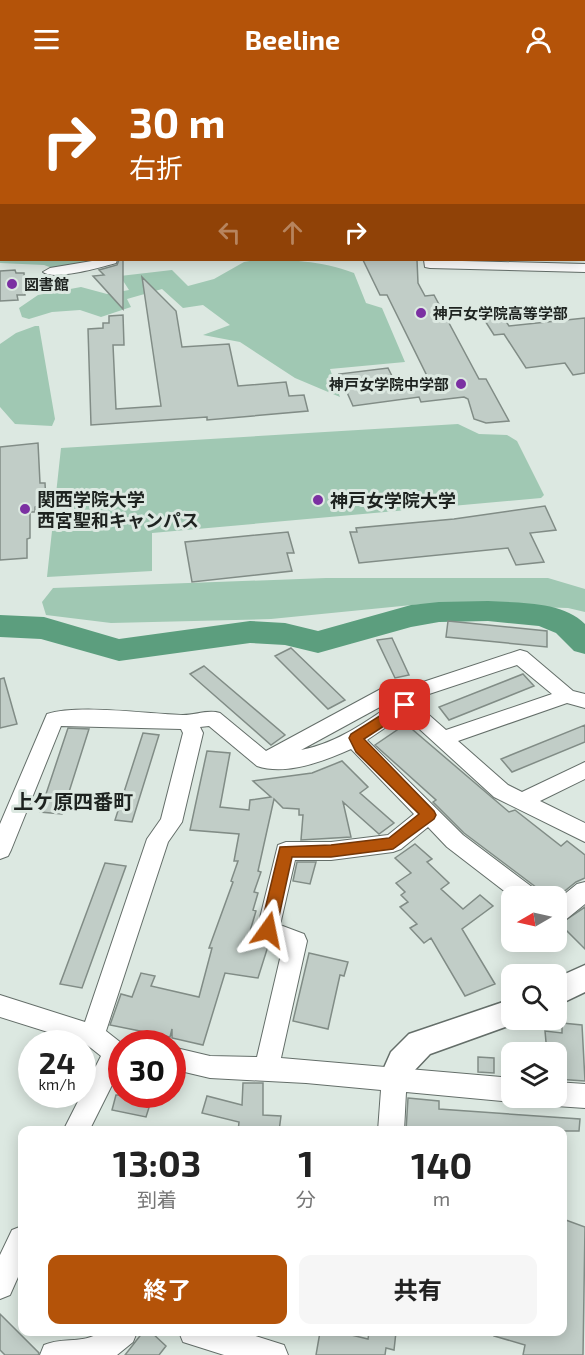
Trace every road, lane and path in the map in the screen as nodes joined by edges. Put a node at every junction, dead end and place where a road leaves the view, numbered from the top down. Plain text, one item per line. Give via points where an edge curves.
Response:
1 (107, 261) edge
2 (430, 261) edge
3 (585, 268) edge
4 (50, 272) dead end
5 (576, 699) edge
6 (187, 722) junction
7 (356, 738) junction
8 (442, 738) junction
9 (264, 761) junction
10 (585, 770) edge
11 (522, 801) junction
12 (428, 815) junction
13 (585, 833) edge
14 (0, 850) edge
15 (514, 886) edge
16 (585, 891) edge
17 (567, 905) edge
18 (585, 978) edge
19 (567, 987) edge
20 (0, 1006) edge
21 (501, 1016) edge
22 (77, 1030) edge
23 (95, 1030) edge
24 (186, 1061) edge
25 (266, 1070) junction
26 (108, 1072) edge
27 (393, 1079) junction
28 (501, 1089) edge
29 (567, 1095) edge
30 (585, 1096) edge
31 (79, 1126) edge
32 (391, 1126) edge
33 (18, 1248) edge
34 (0, 1285) edge
35 (118, 1336) edge
36 (207, 1336) edge
37 (54, 1355) edge
38 (274, 1355) edge

1 - 4 street
2 - 3 street
5 - 8 street
5 - 9 street via 520,657 417,691 397,689
6 - 9 street via 213,718
6 - 14 street via 93,716 54,718
6 - 23 street via 193,734 171,822 158,839
7 - 8 street via 405,705
7 - 9 street via 304,759
7 - 12 street via 361,748
8 - 11 street via 501,791
10 - 11 street
11 - 13 street
12 - 15 street
12 - 25 street via 393,843 331,851 286,851 268,930 297,941
16 - 17 street
18 - 19 street
20 - 22 street
21 - 27 street via 420,1044 402,1062
24 - 25 street via 210,1067
25 - 27 street
26 - 31 street
27 - 28 street
27 - 32 street
29 - 30 street
33 - 34 street
35 - 37 street via 98,1352
36 - 38 street

